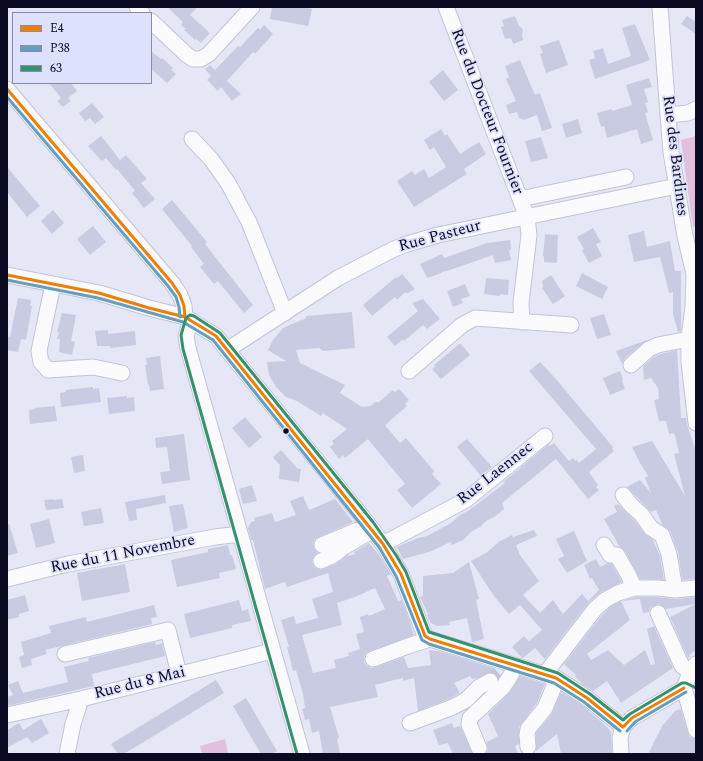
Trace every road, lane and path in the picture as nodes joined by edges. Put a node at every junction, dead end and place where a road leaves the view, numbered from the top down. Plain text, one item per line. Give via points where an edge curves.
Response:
1 (252, 7) edge
2 (446, 7) edge
3 (660, 7) edge
4 (152, 22) edge
5 (7, 88) edge
6 (696, 109) edge
7 (668, 115) junction
8 (192, 139) dead end
9 (626, 176) dead end
10 (677, 186) junction
11 (520, 198) junction
12 (526, 217) junction
13 (690, 235) edge
14 (7, 275) edge
15 (53, 284) junction
16 (285, 313) junction
17 (188, 318) junction
18 (522, 322) junction
19 (571, 325) dead end
20 (689, 339) junction
21 (227, 350) junction
22 (631, 365) dead end
23 (409, 371) dead end
24 (122, 373) dead end
25 (696, 423) edge
26 (545, 436) dead end
27 (623, 495) dead end
28 (371, 527) junction
29 (240, 534) junction
30 (383, 544) junction
31 (322, 545) dead end
32 (604, 545) dead end
33 (321, 561) dead end
34 (7, 579) edge
35 (634, 588) junction
36 (696, 588) edge
37 (675, 590) junction
38 (658, 613) dead end
39 (430, 640) junction
40 (272, 651) junction
41 (65, 654) dead end
42 (374, 659) dead end
43 (514, 666) junction
44 (694, 667) edge
45 (179, 674) junction
46 (550, 676) junction
47 (690, 691) edge
48 (81, 699) junction
49 (7, 715) edge
50 (410, 723) dead end
51 (622, 727) junction
52 (696, 730) edge
53 (528, 747) dead end
54 (479, 748) dead end
55 (67, 754) edge
56 (302, 754) edge
57 (621, 754) edge

1 - 4 street via 209,54 200,59 187,56
2 - 11 street, Rue du Docteur Fournier
3 - 7 street, Rue des Bardines
5 - 17 street via 172,283 180,295
6 - 7 street via 688,113
7 - 10 street, Rue des Bardines
8 - 16 street via 211,159 228,183 249,222
9 - 11 street
10 - 12 street, Rue Pasteur
10 - 13 street, Rue des Bardines
11 - 12 street, Rue du Docteur Fournier
12 - 16 street, Rue Pasteur via 438,235 392,250 338,278
12 - 18 street, Rue du Docteur Fournier via 529,235 521,303
13 - 20 street, Rue des Bardines via 694,274
14 - 15 street
15 - 17 street via 99,293
15 - 24 street via 39,351 41,362 48,370 93,367
16 - 21 street, Rue Pasteur
17 - 21 street via 216,336
17 - 29 street via 188,348
18 - 19 street
18 - 23 street via 475,318 462,325
20 - 22 street via 649,349
20 - 25 street, Rue des Bardines
21 - 28 street
26 - 30 street, Rue Laennec via 466,500
27 - 37 street via 651,528 662,535 669,554
28 - 30 street
28 - 31 street
28 - 33 street via 334,555
29 - 34 street, Rue du 11 Novembre via 68,564
29 - 40 street
30 - 39 street via 401,574 422,630
32 - 35 street via 610,554 617,555
35 - 37 street
35 - 46 street via 605,600 596,609 547,669
36 - 37 street
38 - 44 street via 682,666 686,669
39 - 42 street
39 - 43 street
40 - 45 street, Rue du 8 Mai
40 - 56 street
41 - 45 street via 168,630
43 - 46 street
43 - 50 street via 479,687 466,700
43 - 54 street via 503,687 470,718 469,724
44 - 47 street
45 - 48 street, Rue du 8 Mai
46 - 51 street via 587,698
46 - 53 street via 553,689 545,708 528,729
47 - 51 street via 662,699
47 - 52 street
48 - 49 street, Rue du 8 Mai
48 - 55 street
51 - 57 street

